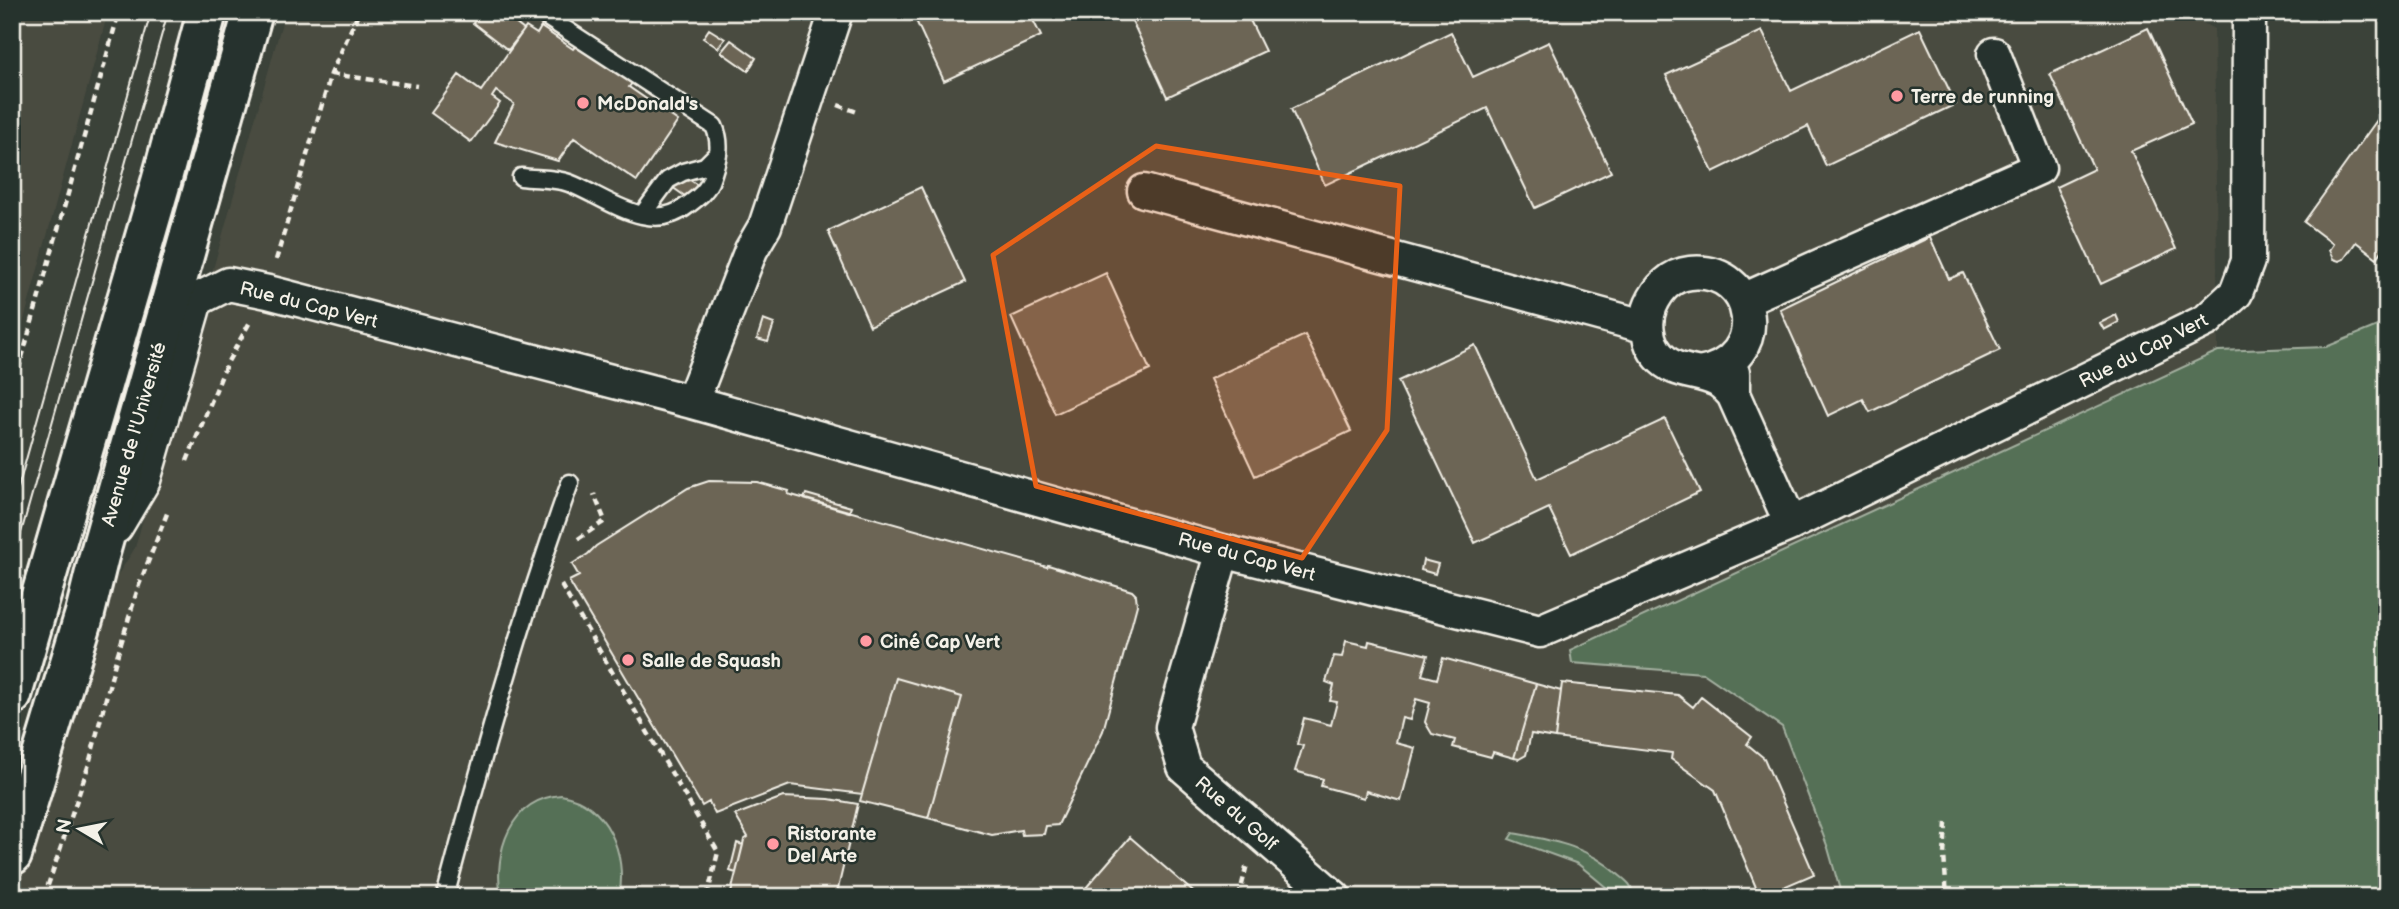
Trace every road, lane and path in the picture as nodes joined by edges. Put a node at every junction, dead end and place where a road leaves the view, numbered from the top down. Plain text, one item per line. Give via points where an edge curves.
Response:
1 (119, 12) edge
2 (207, 12) edge
3 (253, 12) edge
4 (359, 12) edge
5 (539, 12) edge
6 (836, 12) edge
7 (2249, 12) edge
8 (1994, 54) dead end
9 (331, 74) junction
10 (417, 86) dead end
11 (718, 152) junction
12 (521, 177) dead end
13 (1144, 191) dead end
14 (642, 215) junction
15 (268, 292) junction
16 (1743, 300) junction
17 (1647, 327) junction
18 (1739, 352) junction
19 (1699, 373) junction
20 (12, 393) edge
21 (1733, 394) junction
22 (692, 402) junction
23 (183, 470) dead end
24 (570, 483) dead end
25 (591, 488) dead end
26 (169, 508) dead end
27 (1791, 524) junction
28 (572, 548) dead end
29 (1223, 551) junction
30 (99, 556) junction
31 (559, 580) dead end
32 (12, 695) edge
33 (1946, 824) dead end
34 (12, 855) edge
35 (44, 897) edge
36 (445, 897) edge
37 (708, 897) edge
38 (1334, 897) edge
39 (1947, 897) edge

1 - 20 path
2 - 32 main road
3 - 30 main road, Avenue de l'Université
4 - 9 path
5 - 11 lane via 714,125 720,138
6 - 22 street via 765,226 751,250
7 - 27 street, Rue du Cap Vert via 2248,261 2236,293 2207,320
8 - 16 street via 2039,168
9 - 10 path
9 - 15 path
11 - 14 lane via 705,166 668,180
11 - 14 lane via 706,191 680,212
12 - 14 lane via 567,182
13 - 17 street
15 - 22 street, Rue du Cap Vert
15 - 23 path via 226,365
15 - 30 street, Rue du Cap Vert via 228,284 196,300 144,480
16 - 17 street via 1718,276 1684,274 1656,293
16 - 18 street via 1749,327
17 - 19 street via 1650,342 1670,366
18 - 19 street via 1728,364
18 - 21 street
19 - 21 street
21 - 27 street
22 - 29 street, Rue du Cap Vert
24 - 36 lane via 524,617
25 - 28 path via 605,521 576,540
26 - 35 path via 139,584 89,764
27 - 29 street, Rue du Cap Vert via 1540,631
29 - 38 street, Rue du Golf via 1172,727 1184,767
30 - 34 main road, Avenue de l'Université
31 - 37 path via 719,852
33 - 39 path

